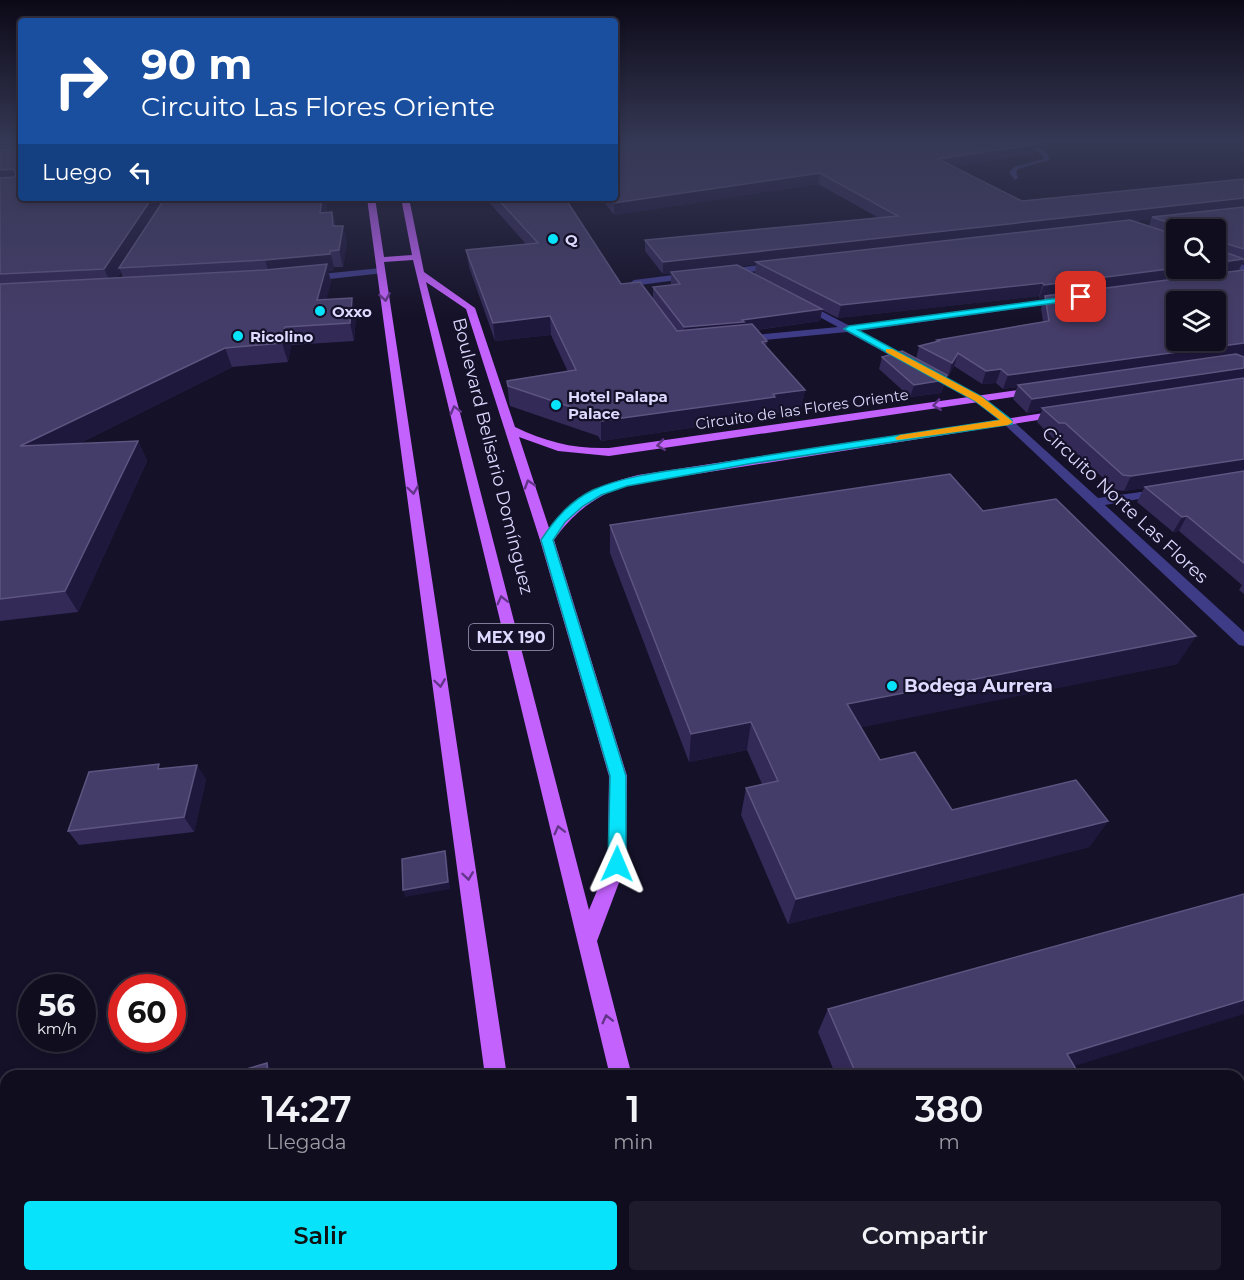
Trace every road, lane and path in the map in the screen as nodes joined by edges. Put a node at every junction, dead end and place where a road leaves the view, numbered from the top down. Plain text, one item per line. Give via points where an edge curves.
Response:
1 (371, 201) edge
2 (406, 201) edge
3 (417, 257) junction
4 (1226, 262) edge
5 (381, 266) junction
6 (784, 266) edge
7 (1244, 268) edge
8 (737, 271) junction
9 (420, 273) junction
10 (714, 274) edge
11 (702, 275) edge
12 (1244, 276) edge
13 (1232, 277) edge
14 (303, 279) edge
15 (757, 281) edge
16 (1070, 299) edge
17 (647, 301) edge
18 (798, 302) edge
19 (849, 329) junction
20 (735, 339) edge
21 (1047, 389) edge
22 (978, 399) junction
23 (1067, 413) edge
24 (1008, 422) junction
25 (511, 429) junction
26 (1176, 489) edge
27 (1097, 502) junction
28 (547, 540) junction
29 (1244, 641) edge
30 (587, 942) junction
31 (495, 1070) edge
32 (619, 1070) edge

1 - 5 main road
2 - 3 main road, Boulevard Belisario Domínguez / MEX 190
3 - 5 main road
3 - 9 main road, Boulevard Belisario Domínguez / MEX 190
4 - 7 street
5 - 14 street
5 -> 31 main road
6 - 8 street
8 - 10 street
8 - 15 street
9 - 25 main road via 470,308
30 -> 9 main road, Boulevard Belisario Domínguez / MEX 190
11 - 17 street via 634,283
12 - 13 street
16 - 19 street
18 - 19 street, Circuito Norte Las Flores
19 - 20 street
19 - 22 street, Circuito Norte Las Flores
21 - 22 main road, Circuito de las Flores Oriente
22 - 24 street, Circuito Norte Las Flores
22 -> 25 main road, Circuito de las Flores Oriente via 609,452 552,448
23 - 24 main road
24 - 27 street, Circuito Norte Las Flores
24 - 28 main road via 624,483 579,504 561,519
28 -> 25 main road
26 - 27 street
27 - 29 street, Circuito Norte Las Flores
28 - 30 main road via 618,776 617,864
32 -> 30 main road, Boulevard Belisario Domínguez / MEX 190

